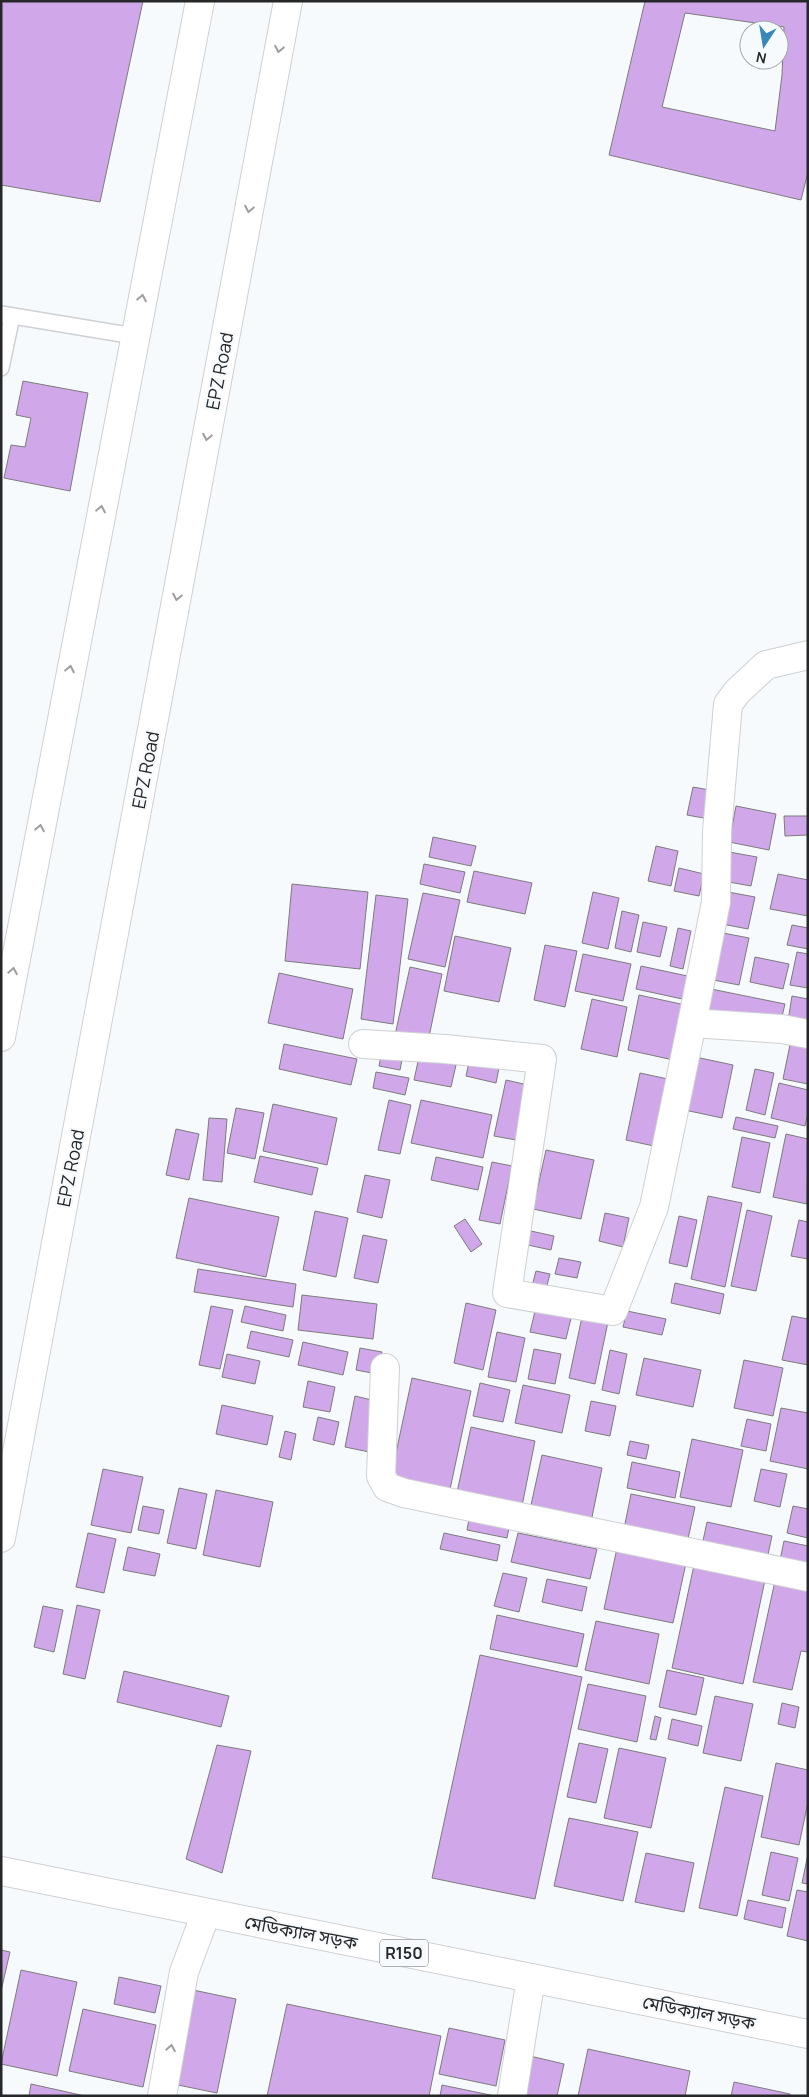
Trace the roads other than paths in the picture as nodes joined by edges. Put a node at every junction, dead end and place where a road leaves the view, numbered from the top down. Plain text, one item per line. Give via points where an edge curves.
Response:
1 (200, 1) edge
2 (288, 1) edge
3 (7, 315) edge
4 (134, 336) junction
5 (1, 368) edge
6 (808, 655) edge
7 (692, 1023) junction
8 (808, 1034) edge
9 (1, 1036) edge
10 (363, 1044) dead end
11 (386, 1368) dead end
12 (1, 1538) edge
13 (808, 1578) edge
14 (1, 1871) edge
15 (206, 1913) junction
16 (531, 1978) junction
17 (808, 2034) edge
18 (162, 2096) edge
19 (512, 2096) edge

4 -> 1 main road
2 -> 12 main road, EPZ Road
3 - 4 lane
3 - 5 lane
9 -> 4 main road
6 - 7 main road via 766,665 728,704 717,832 716,902
7 - 8 main road via 782,1029
7 - 10 main road via 654,1207 613,1311 507,1293 542,1059
11 - 13 main road via 381,1476 387,1487
14 - 15 main road, মেডিক্যাল সড়ক / R150
15 - 16 main road, মেডিক্যাল সড়ক / R150
18 -> 15 main road via 184,1972
16 - 17 main road, মেডিক্যাল সড়ক / R150
16 - 19 main road

